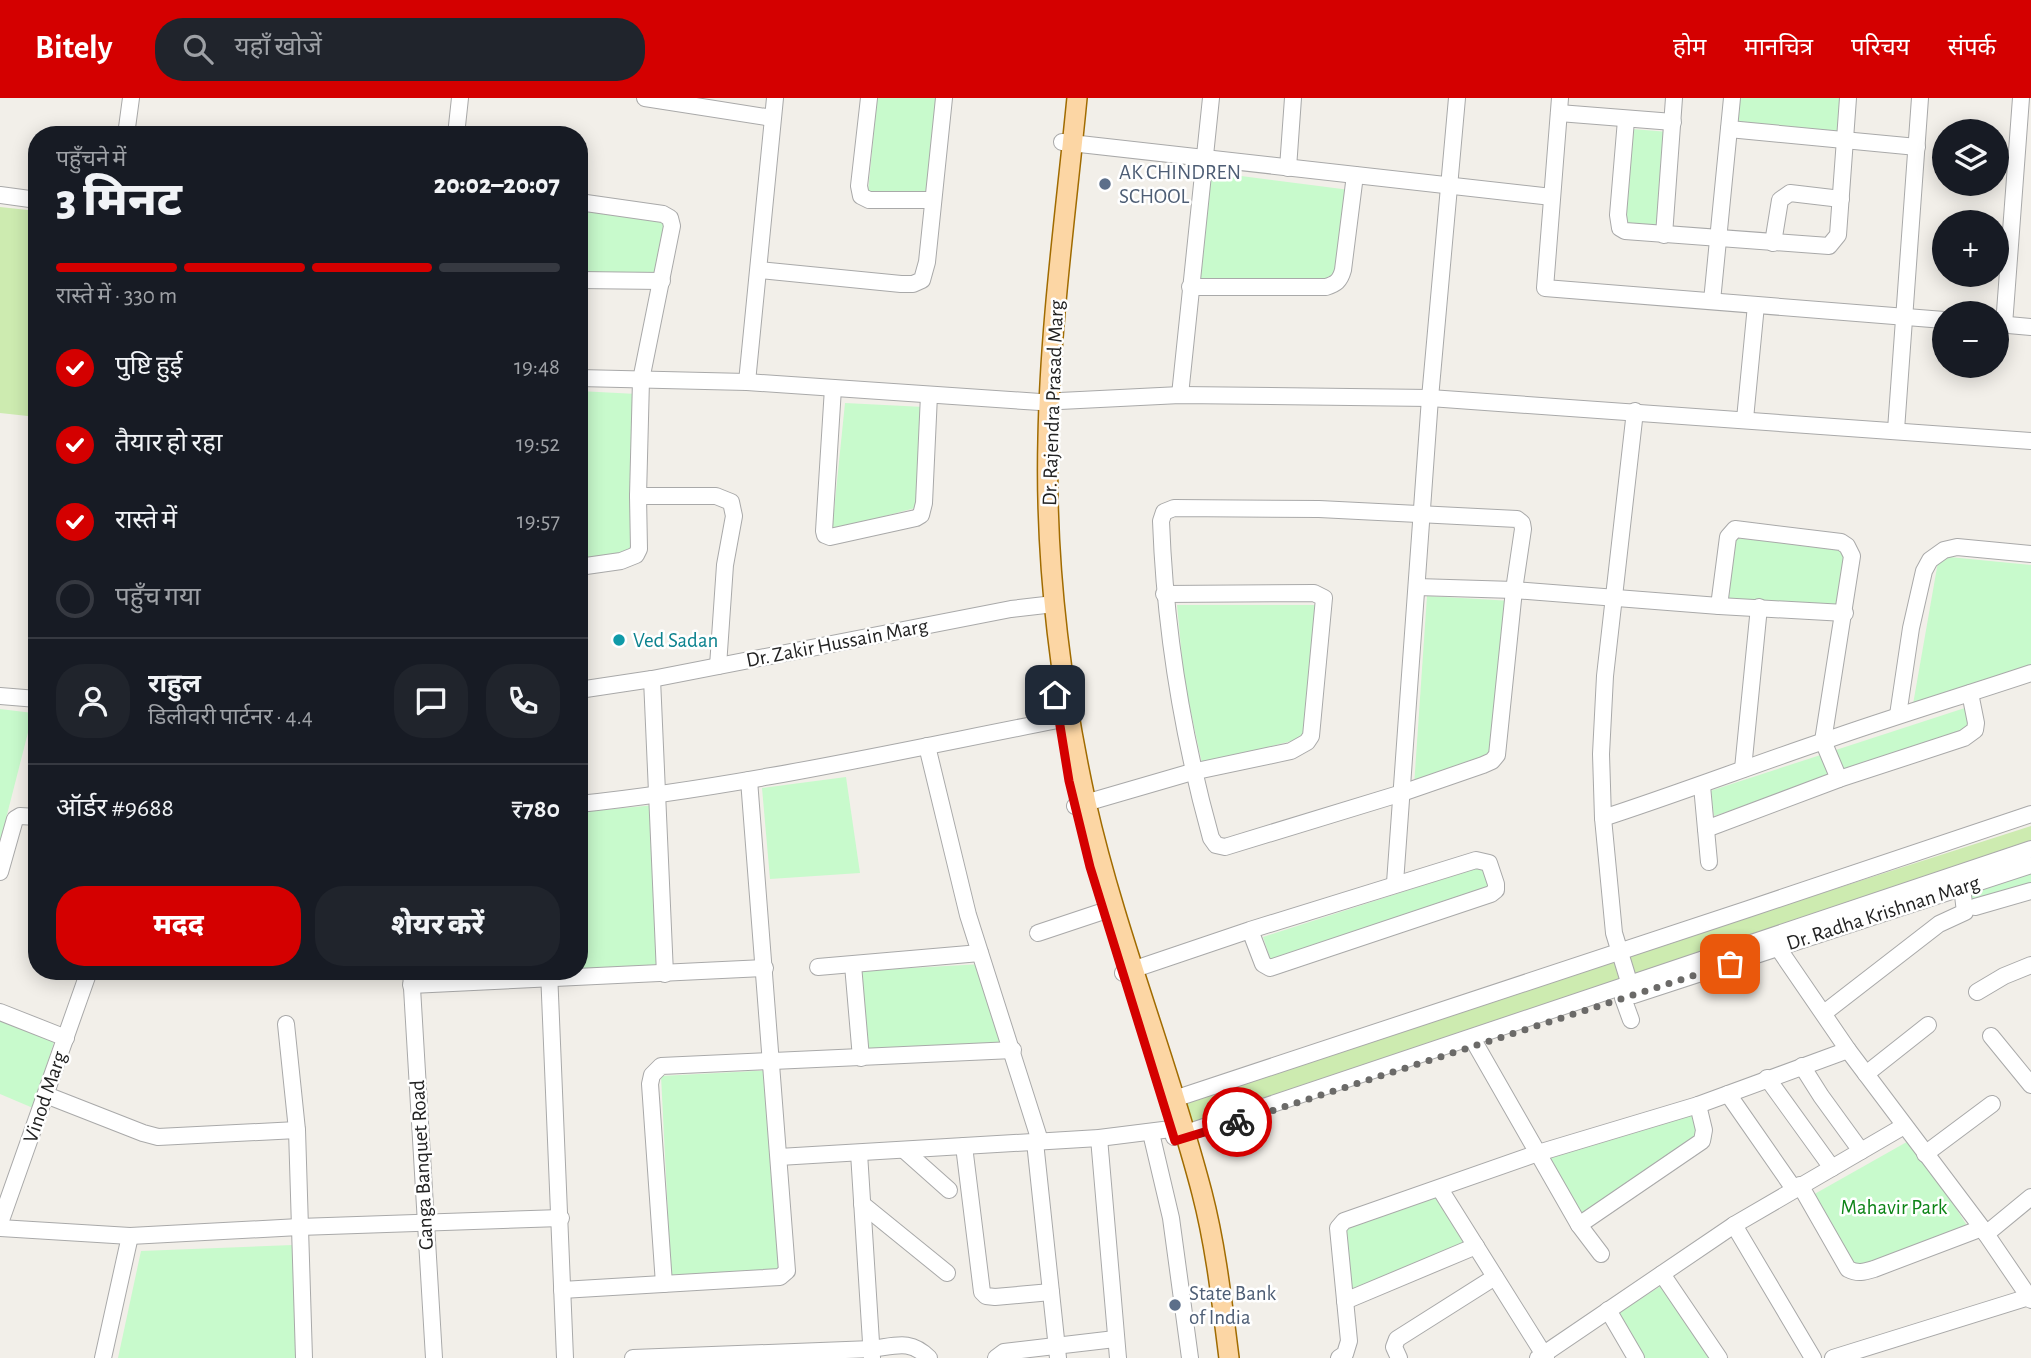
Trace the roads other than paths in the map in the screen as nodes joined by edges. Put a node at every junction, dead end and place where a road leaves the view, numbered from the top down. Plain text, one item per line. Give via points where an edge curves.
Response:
1 (131, 98) edge
2 (460, 98) edge
3 (645, 98) edge
4 (775, 98) edge
5 (869, 98) edge
6 (944, 98) edge
7 (1067, 98) edge
8 (1077, 98) edge
9 (1211, 98) edge
10 (1293, 98) edge
11 (1457, 98) edge
12 (1674, 98) edge
13 (1732, 98) edge
14 (1848, 98) edge
15 (1920, 98) edge
16 (664, 99) edge
17 (1559, 106) edge
18 (2024, 108) edge
19 (772, 118) junction
20 (1626, 120) junction
21 (1672, 122) junction
22 (127, 126) edge
23 (457, 126) edge
24 (1729, 130) junction
25 (1845, 140) junction
26 (1067, 143) junction
27 (1917, 147) junction
28 (1205, 158) junction
29 (1288, 168) junction
30 (1355, 175) junction
31 (1449, 186) junction
32 (0, 195) edge
33 (1552, 197) junction
34 (28, 199) edge
35 (1841, 199) junction
36 (932, 200) junction
37 (588, 203) edge
38 (1664, 235) junction
39 (1717, 239) junction
40 (1773, 243) junction
41 (759, 270) junction
42 (588, 280) edge
43 (662, 281) junction
44 (1190, 287) junction
45 (2003, 301) edge
46 (1712, 302) junction
47 (1756, 305) junction
48 (1904, 317) junction
49 (1932, 319) edge
50 (2009, 326) edge
51 (2031, 327) edge
52 (588, 378) edge
53 (640, 380) junction
54 (747, 382) junction
55 (834, 388) junction
56 (929, 395) junction
57 (1180, 395) junction
58 (1430, 398) junction
59 (1045, 402) junction
60 (1635, 411) junction
61 (1745, 419) junction
62 (1896, 430) junction
63 (2031, 441) edge
64 (638, 496) junction
65 (1422, 514) junction
66 (2031, 555) edge
67 (588, 566) edge
68 (1417, 587) junction
69 (1514, 590) junction
70 (1164, 594) junction
71 (1616, 596) junction
72 (1048, 604) junction
73 (1719, 606) junction
74 (1759, 607) junction
75 (1844, 613) junction
76 (718, 666) junction
77 (2031, 673) edge
78 (652, 679) junction
79 (588, 689) edge
80 (1970, 693) junction
81 (0, 696) edge
82 (28, 698) edge
83 (1898, 715) junction
84 (1058, 720) junction
85 (1822, 741) junction
86 (927, 746) junction
87 (1743, 769) junction
88 (1192, 772) junction
89 (1839, 779) junction
90 (749, 780) junction
91 (1702, 786) junction
92 (1402, 793) junction
93 (657, 796) junction
94 (588, 803) edge
95 (1081, 805) junction
96 (2031, 814) edge
97 (28, 816) edge
98 (1603, 818) junction
99 (1706, 829) junction
100 (2031, 849) edge
101 (1709, 862) dead end
102 (2031, 865) edge
103 (0, 872) edge
104 (1395, 883) junction
105 (1962, 887) junction
106 (2031, 891) edge
107 (1975, 906) dead end
108 (1104, 911) junction
109 (1250, 930) junction
110 (1038, 933) dead end
111 (1775, 942) junction
112 (1619, 951) junction
113 (979, 953) junction
114 (853, 965) junction
115 (818, 967) dead end
116 (765, 968) junction
117 (2028, 970) edge
118 (1129, 972) junction
119 (665, 974) junction
120 (588, 975) edge
121 (86, 980) edge
122 (411, 980) edge
123 (549, 980) edge
124 (1977, 992) dead end
125 (1629, 993) junction
126 (0, 1012) edge
127 (1824, 1013) junction
128 (1631, 1020) dead end
129 (286, 1024) dead end
130 (1928, 1025) dead end
131 (1991, 1036) dead end
132 (66, 1038) junction
133 (1476, 1045) junction
134 (1848, 1049) junction
135 (1013, 1050) junction
136 (861, 1058) junction
137 (772, 1061) junction
138 (1802, 1066) junction
139 (1866, 1074) junction
140 (1767, 1078) junction
141 (2031, 1084) edge
142 (1728, 1094) junction
143 (46, 1095) junction
144 (1174, 1099) junction
145 (1992, 1104) dead end
146 (1699, 1105) junction
147 (1903, 1126) junction
148 (297, 1130) junction
149 (1151, 1133) junction
150 (1178, 1136) junction
151 (1099, 1138) junction
152 (1038, 1142) junction
153 (964, 1146) junction
154 (904, 1150) junction
155 (1861, 1151) junction
156 (859, 1153) junction
157 (1538, 1153) junction
158 (1925, 1154) junction
159 (779, 1157) junction
160 (1832, 1168) junction
161 (1797, 1187) junction
162 (1440, 1189) junction
163 (949, 1190) dead end
164 (2031, 1197) edge
165 (862, 1204) junction
166 (561, 1218) junction
167 (426, 1222) junction
168 (1578, 1225) junction
169 (1734, 1225) junction
170 (0, 1226) edge
171 (299, 1227) junction
172 (1984, 1231) junction
173 (130, 1236) junction
174 (1476, 1246) junction
175 (1601, 1254) dead end
176 (947, 1273) dead end
177 (1662, 1274) junction
178 (1495, 1277) junction
179 (664, 1283) junction
180 (562, 1290) junction
181 (1051, 1292) junction
182 (2030, 1298) edge
183 (1345, 1301) junction
184 (1608, 1310) junction
185 (1115, 1339) junction
186 (1057, 1352) edge
187 (872, 1354) edge
188 (1542, 1357) edge
189 (103, 1358) edge
190 (304, 1358) edge
191 (434, 1358) edge
192 (565, 1358) edge
193 (633, 1358) edge
194 (929, 1358) edge
195 (996, 1358) edge
196 (1118, 1358) edge
197 (1190, 1358) edge
198 (1216, 1358) edge
199 (1229, 1358) edge
200 (1339, 1358) edge
201 (1399, 1358) edge
202 (1636, 1358) edge
203 (1718, 1358) edge
204 (1814, 1358) edge
205 (1833, 1358) edge

1 - 22 street
2 - 23 street
3 - 16 street
4 - 19 street
5 - 36 street via 861,196 869,200
6 - 36 street
7 - 26 main road, Dr. Rajendra Prasad Marg
8 - 26 main road, Dr. Rajendra Prasad Marg
9 - 28 street
10 - 29 street
11 - 31 street
12 - 21 street
13 - 24 street
14 - 25 street
15 - 27 street
16 - 19 street
17 - 20 street
17 - 33 street
18 - 45 street
19 - 41 street
20 - 21 street
20 - 38 street via 1620,228 1629,233
21 - 38 street
24 - 25 street
24 - 39 street
25 - 27 street
25 - 35 street
26 - 28 street
26 - 59 main road, Dr. Rajendra Prasad Marg
27 - 48 street
28 - 29 street
28 - 44 street
29 - 30 street
30 - 31 street
30 - 44 street via 1343,270 1335,284
31 - 33 street
31 - 58 street
32 - 34 street
33 - 46 street via 1545,288
35 - 40 street via 1838,234 1829,246
35 - 40 street via 1784,195
36 - 41 street via 926,273 913,284
37 - 43 street via 670,218
38 - 39 street
39 - 40 street
39 - 46 street
41 - 54 street
42 - 43 street
43 - 53 street
44 - 57 street
46 - 47 street
47 - 48 street
47 - 61 street
48 - 49 street
48 - 62 street
50 - 51 street
52 - 53 street
53 - 54 street
53 - 64 street
54 - 55 street
55 - 56 street
55 - 56 street via 824,531 830,537 921,515
56 - 59 street
57 - 58 street
57 - 59 street
58 - 60 street
58 - 65 street
59 - 72 main road, Dr. Rajendra Prasad Marg
60 - 61 street
60 - 71 street
61 - 62 street
62 - 63 street
64 - 67 street via 636,555
64 - 76 street via 716,496 731,502 734,516 725,565
65 - 68 street
65 - 69 street via 1517,519 1522,523
65 - 70 street via 1168,509 1161,521
66 - 83 street via 1957,547 1930,560 1911,628
68 - 69 street
68 - 92 street
69 - 71 street
69 - 92 street via 1497,755 1483,765
70 - 88 street
70 - 88 street via 1314,593 1324,598 1314,723 1307,742 1291,751
71 - 73 street
71 - 98 street via 1605,676
72 - 76 street, Dr. Zakir Hussain Marg
72 - 84 main road, Dr. Rajendra Prasad Marg
72 - 95 main road, Dr. Rajendra Prasad Marg
73 - 74 street
73 - 75 street via 1728,537 1742,529 1847,545 1852,556
74 - 75 street
74 - 87 street
75 - 85 street
76 - 78 street, Dr. Zakir Hussain Marg
77 - 80 street
78 - 79 street, Dr. Zakir Hussain Marg
78 - 93 street
80 - 83 street
80 - 89 street via 1976,723 1969,734
81 - 82 street
83 - 85 street
84 - 86 street
84 - 95 main road, Dr. Rajendra Prasad Marg
85 - 87 street
85 - 89 street
86 - 90 street
86 - 113 street
87 - 91 street
88 - 92 street via 1211,838 1220,847
88 - 95 street
89 - 99 street
90 - 93 street
90 - 116 street
91 - 98 street
91 - 99 street
92 - 104 street
93 - 94 street
93 - 119 street
95 - 108 main road, Dr. Rajendra Prasad Marg
95 - 118 main road, Dr. Rajendra Prasad Marg
96 - 112 street
97 - 103 street via 15,819
98 - 112 street
99 - 101 street
100 - 111 street
102 - 105 street, Dr. Radha Krishnan Marg
104 - 109 street
104 - 109 street via 1483,860 1489,863 1496,890 1270,968 1263,964
105 - 111 street, Dr. Radha Krishnan Marg
105 - 127 street via 1965,912 1939,924
106 - 107 street
108 - 110 street
108 - 118 main road, Dr. Rajendra Prasad Marg
109 - 118 street
111 - 125 street, Dr. Radha Krishnan Marg
111 - 127 street
112 - 125 street
112 - 144 street
113 - 114 street
113 - 135 street
114 - 115 street
114 - 136 street
116 - 119 street
116 - 137 street
117 - 124 street
118 - 144 main road, Dr. Rajendra Prasad Marg
118 - 150 main road, Dr. Rajendra Prasad Marg
119 - 120 street
121 - 132 street, Vinod Marg
122 - 167 street, Ganga Banquet Road
123 - 166 street
125 - 128 street
125 - 133 street, Dr. Radha Krishnan Marg
125 - 150 street
126 - 132 street
127 - 134 street
129 - 148 street
130 - 139 street
131 - 141 street
132 - 143 street, Vinod Marg
133 - 150 street, Dr. Radha Krishnan Marg
133 - 157 street
134 - 138 street
134 - 139 street
135 - 136 street
135 - 152 street
136 - 137 street
137 - 159 street
137 - 179 street via 667,1064 652,1075
138 - 140 street
138 - 155 street
139 - 147 street
140 - 142 street
140 - 160 street
142 - 146 street
142 - 161 street
143 - 148 street via 158,1137
143 - 170 street, Vinod Marg
144 - 150 main road, Dr. Rajendra Prasad Marg
145 - 158 street
146 - 157 street
146 - 168 street via 1702,1141
147 - 155 street
147 - 158 street
148 - 171 street
149 - 150 street
149 - 151 street
149 - 197 street via 1171,1218
150 - 198 main road, Dr. Rajendra Prasad Marg
150 - 199 main road, Dr. Rajendra Prasad Marg via 1203,1196
151 - 152 street
151 - 185 street
152 - 153 street
152 - 181 street
153 - 154 street
153 - 181 street via 982,1292 995,1297
154 - 156 street
154 - 163 street
155 - 160 street
156 - 159 street
156 - 165 street
157 - 162 street
157 - 168 street
158 - 172 street
159 - 179 street via 785,1275
160 - 161 street
161 - 169 street
161 - 172 street via 1854,1272
162 - 174 street
162 - 183 street via 1340,1224
164 - 172 street
165 - 176 street
165 - 187 street
166 - 167 street
166 - 180 street
167 - 171 street
167 - 191 street, Ganga Banquet Road
168 - 175 street
169 - 177 street
169 - 204 street
170 - 173 street
171 - 173 street
171 - 190 street
172 - 182 street
173 - 189 street
174 - 178 street
174 - 183 street
177 - 184 street
177 - 203 street
178 - 188 street
178 - 201 street via 1397,1339 1394,1347
179 - 180 street
180 - 192 street
181 - 186 street
182 - 205 street
183 - 200 street via 1349,1342
184 - 188 street
184 - 202 street
185 - 186 street
185 - 196 street
186 - 195 street via 1004,1352
187 - 193 street
187 - 194 street via 909,1345

